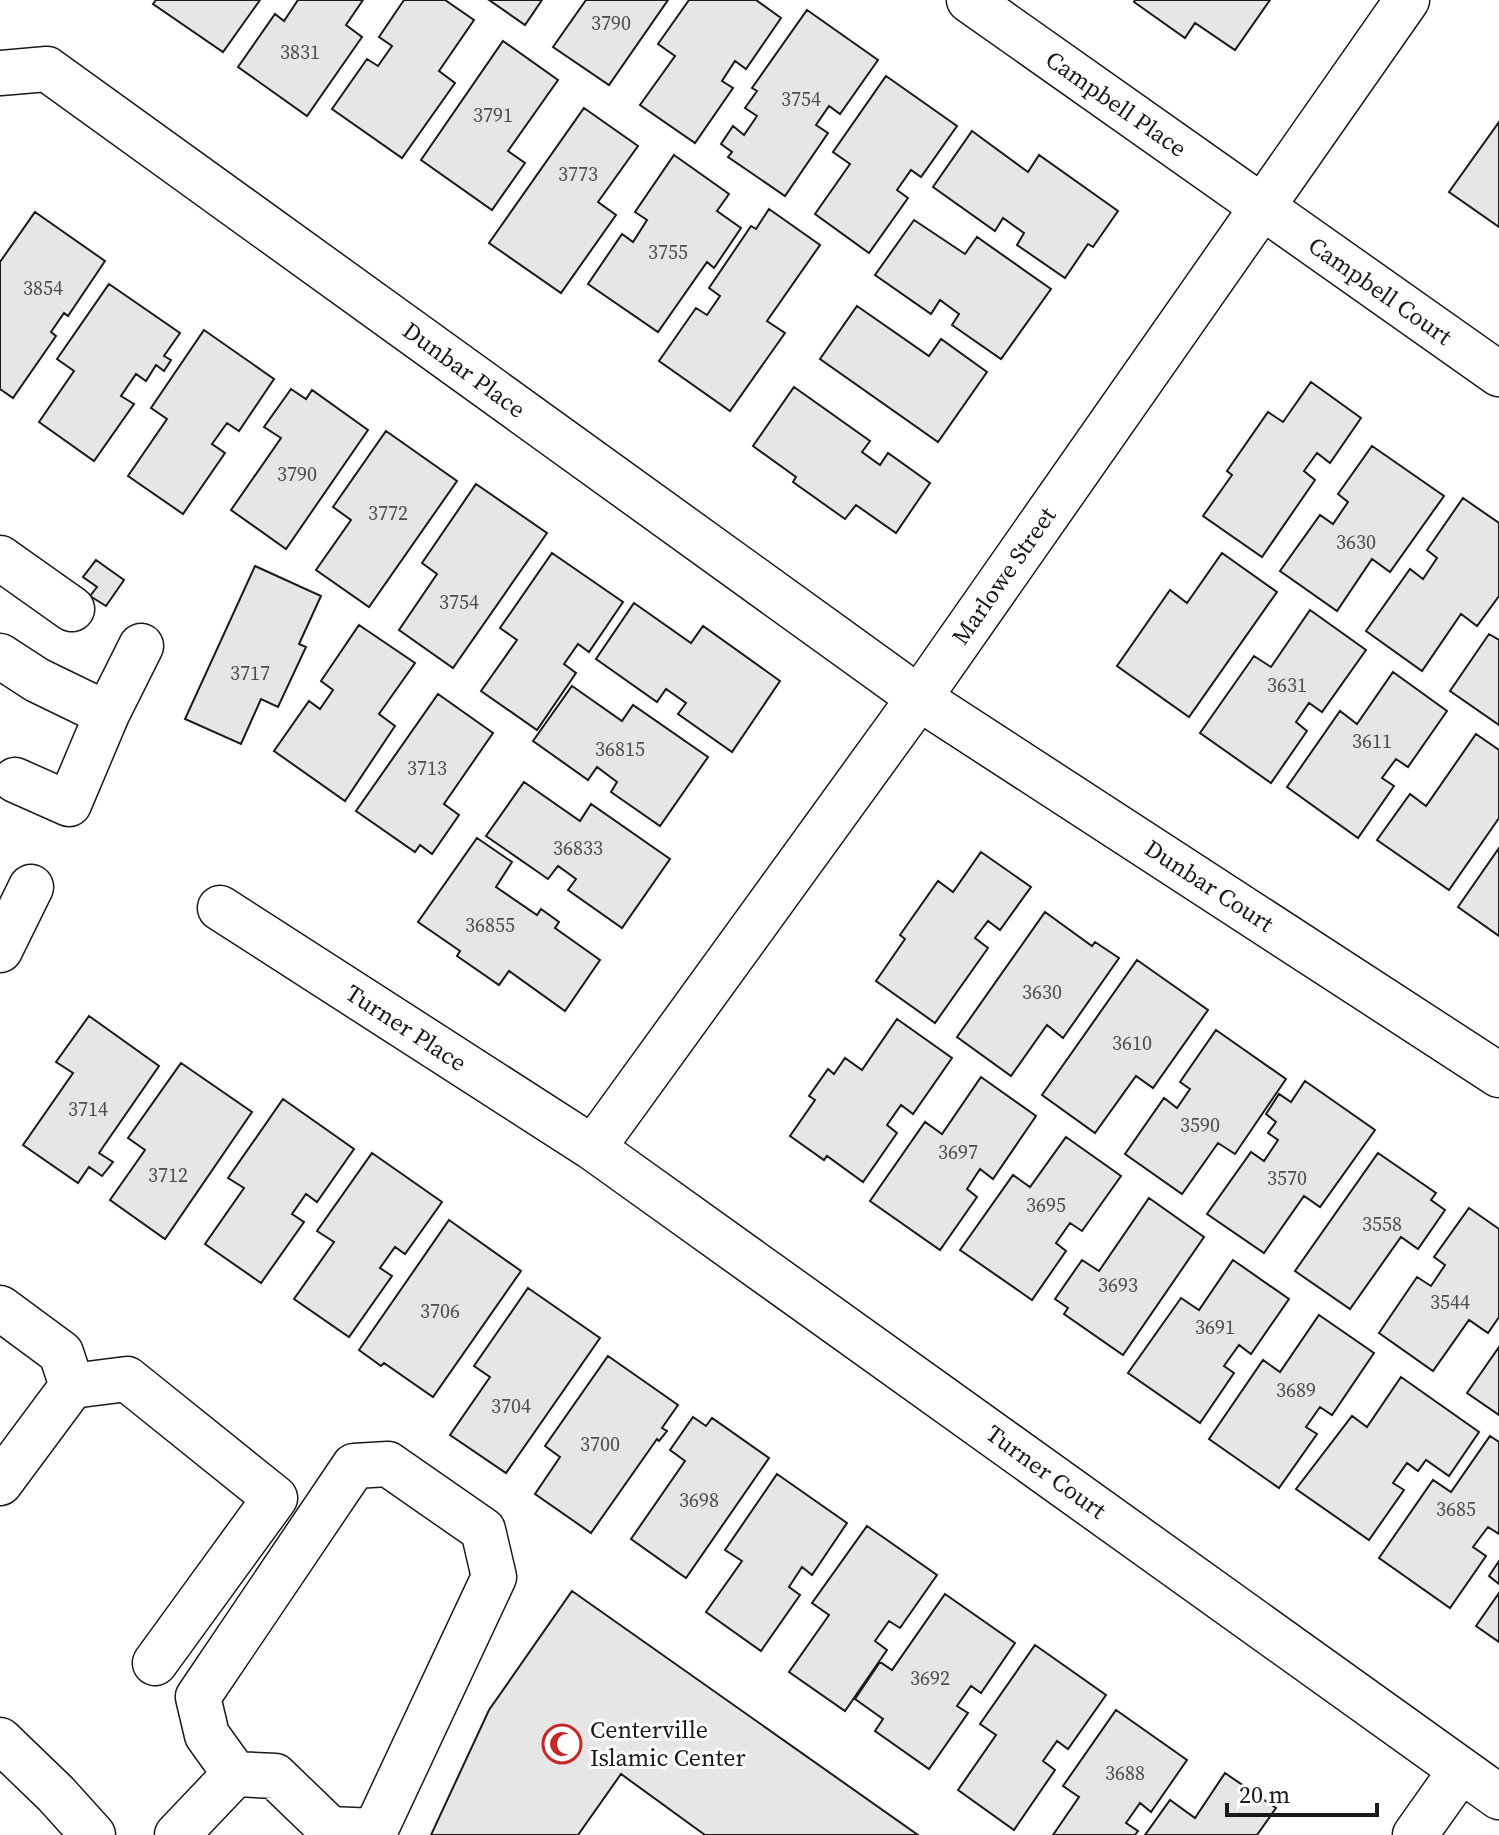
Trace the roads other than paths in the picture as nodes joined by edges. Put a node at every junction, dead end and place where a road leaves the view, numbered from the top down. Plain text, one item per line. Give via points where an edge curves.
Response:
1 (969, 0) edge
2 (1407, 0) edge
3 (0, 73) edge
4 (1262, 207) junction
5 (1499, 374) edge
6 (0, 558) edge
7 (72, 609) dead end
8 (141, 646) dead end
9 (0, 656) edge
10 (919, 698) junction
11 (107, 714) junction
12 (5, 764) edge
13 (31, 887) dead end
14 (220, 908) dead end
15 (0, 950) edge
16 (1499, 1075) edge
17 (593, 1148) junction
18 (0, 1308) edge
19 (72, 1386) junction
20 (0, 1483) edge
21 (155, 1663) dead end
22 (0, 1740) edge
23 (1461, 1770) junction
24 (235, 1774) junction
25 (1499, 1797) edge
26 (93, 1835) edge
27 (177, 1835) edge
28 (1415, 1835) edge

1 - 4 street, Campbell Place
2 - 4 street, Marlowe Street
3 - 10 street, Dunbar Place via 47,69
4 - 5 street, Campbell Court
4 - 10 street, Marlowe Street
6 - 7 street
8 - 11 street
9 - 11 street
10 - 16 street, Dunbar Court
10 - 17 street, Marlowe Street
11 - 12 street via 69,804
13 - 15 street
14 - 17 street, Turner Place
17 - 23 street, Turner Court
18 - 19 street via 61,1353
19 - 20 street
19 - 21 street via 127,1379 275,1498
22 - 26 street
23 - 25 street, Turner Court
23 - 28 street
24 - 24 street via 275,1776 330,1829 375,1831 494,1577 483,1530 388,1464 354,1466 198,1697 207,1735
24 - 27 street

